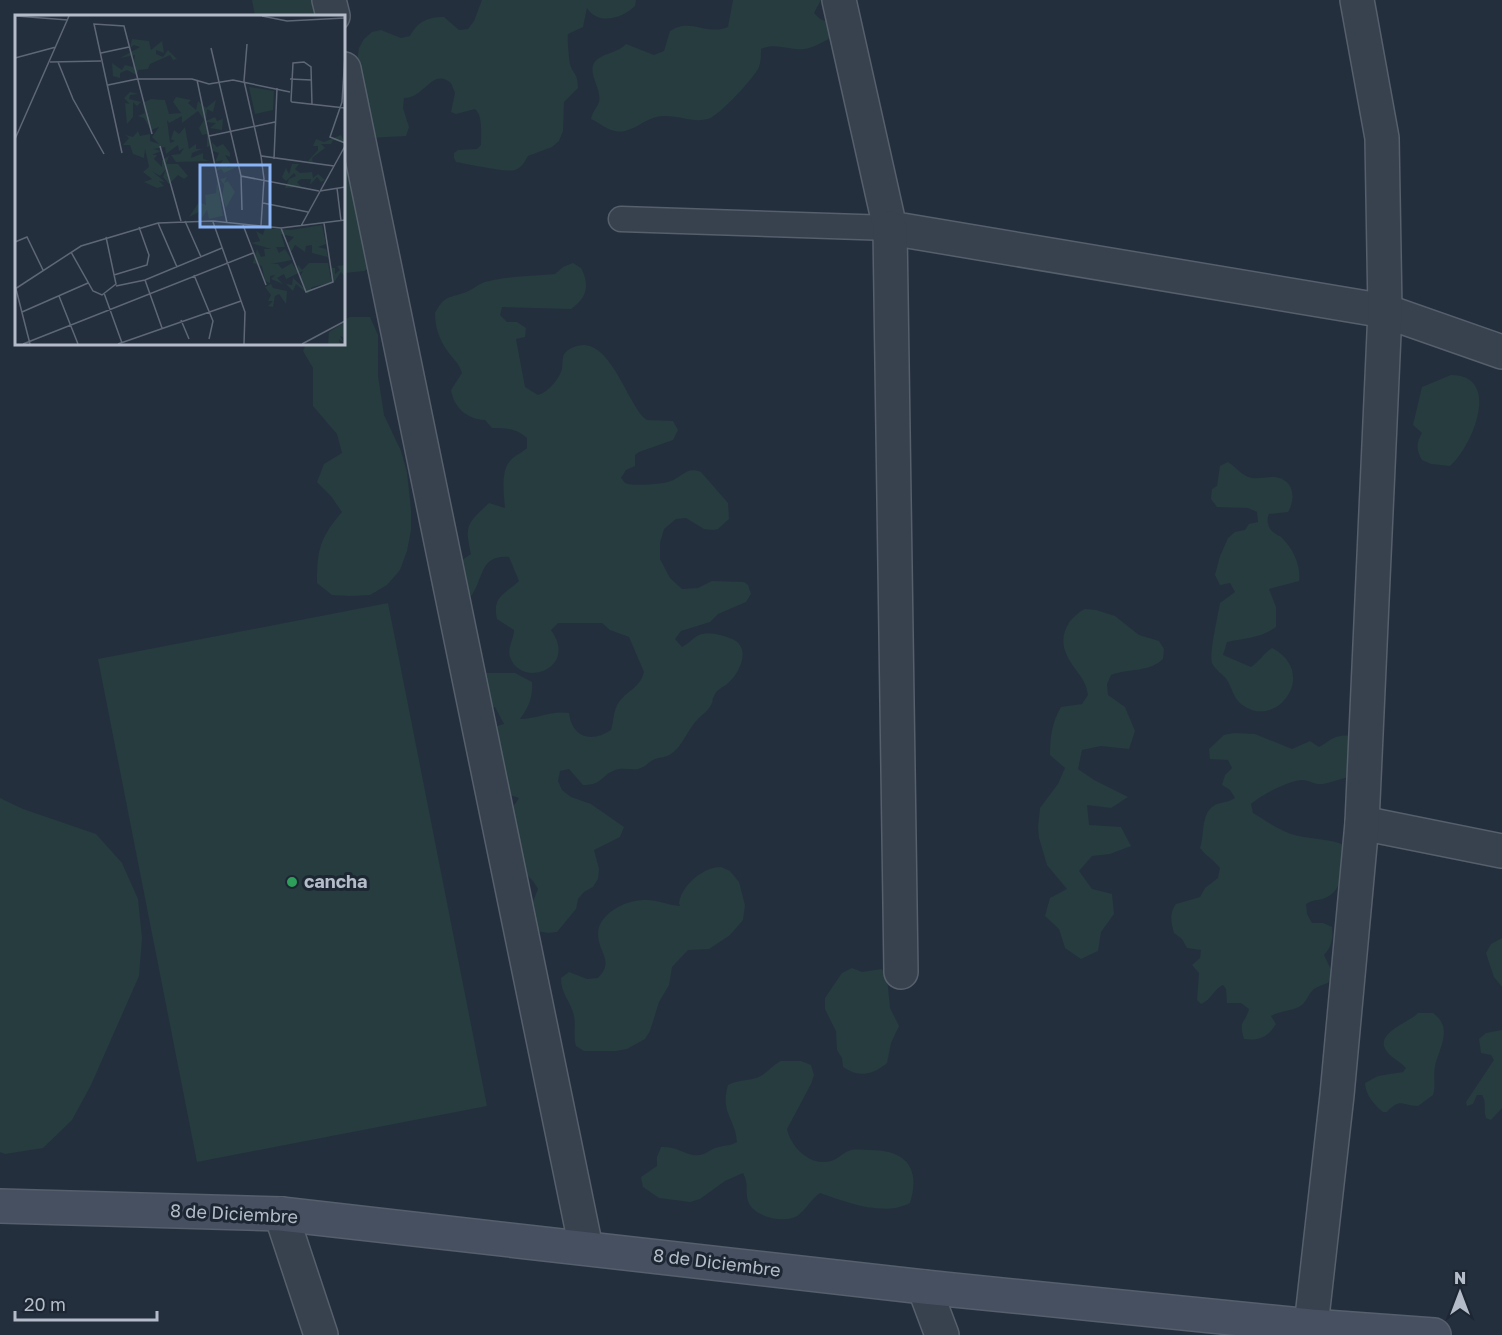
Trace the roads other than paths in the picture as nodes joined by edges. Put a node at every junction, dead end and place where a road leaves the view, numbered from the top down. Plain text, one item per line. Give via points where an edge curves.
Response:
1 (329, 0) edge
2 (839, 0) edge
3 (1357, 0) edge
4 (333, 15) edge
5 (345, 74) edge
6 (621, 219) dead end
7 (890, 228) junction
8 (1385, 311) junction
9 (1502, 352) edge
10 (1362, 823) junction
11 (1502, 851) edge
12 (901, 972) dead end
13 (0, 1206) edge
14 (281, 1214) junction
15 (586, 1248) junction
16 (924, 1287) junction
17 (1311, 1326) junction
18 (321, 1335) edge
19 (942, 1335) edge
20 (1434, 1335) edge

1 - 4 street
2 - 7 street
3 - 8 street via 1382,138
5 - 15 street
6 - 7 lane
7 - 8 street
7 - 12 street
8 - 9 street
8 - 10 street
10 - 11 street
10 - 17 street
13 - 14 street, 8 de Diciembre
14 - 15 street, 8 de Diciembre
14 - 18 street
15 - 16 street, 8 de Diciembre
16 - 17 street, 8 de Diciembre
16 - 19 street
17 - 20 street, 8 de Diciembre

